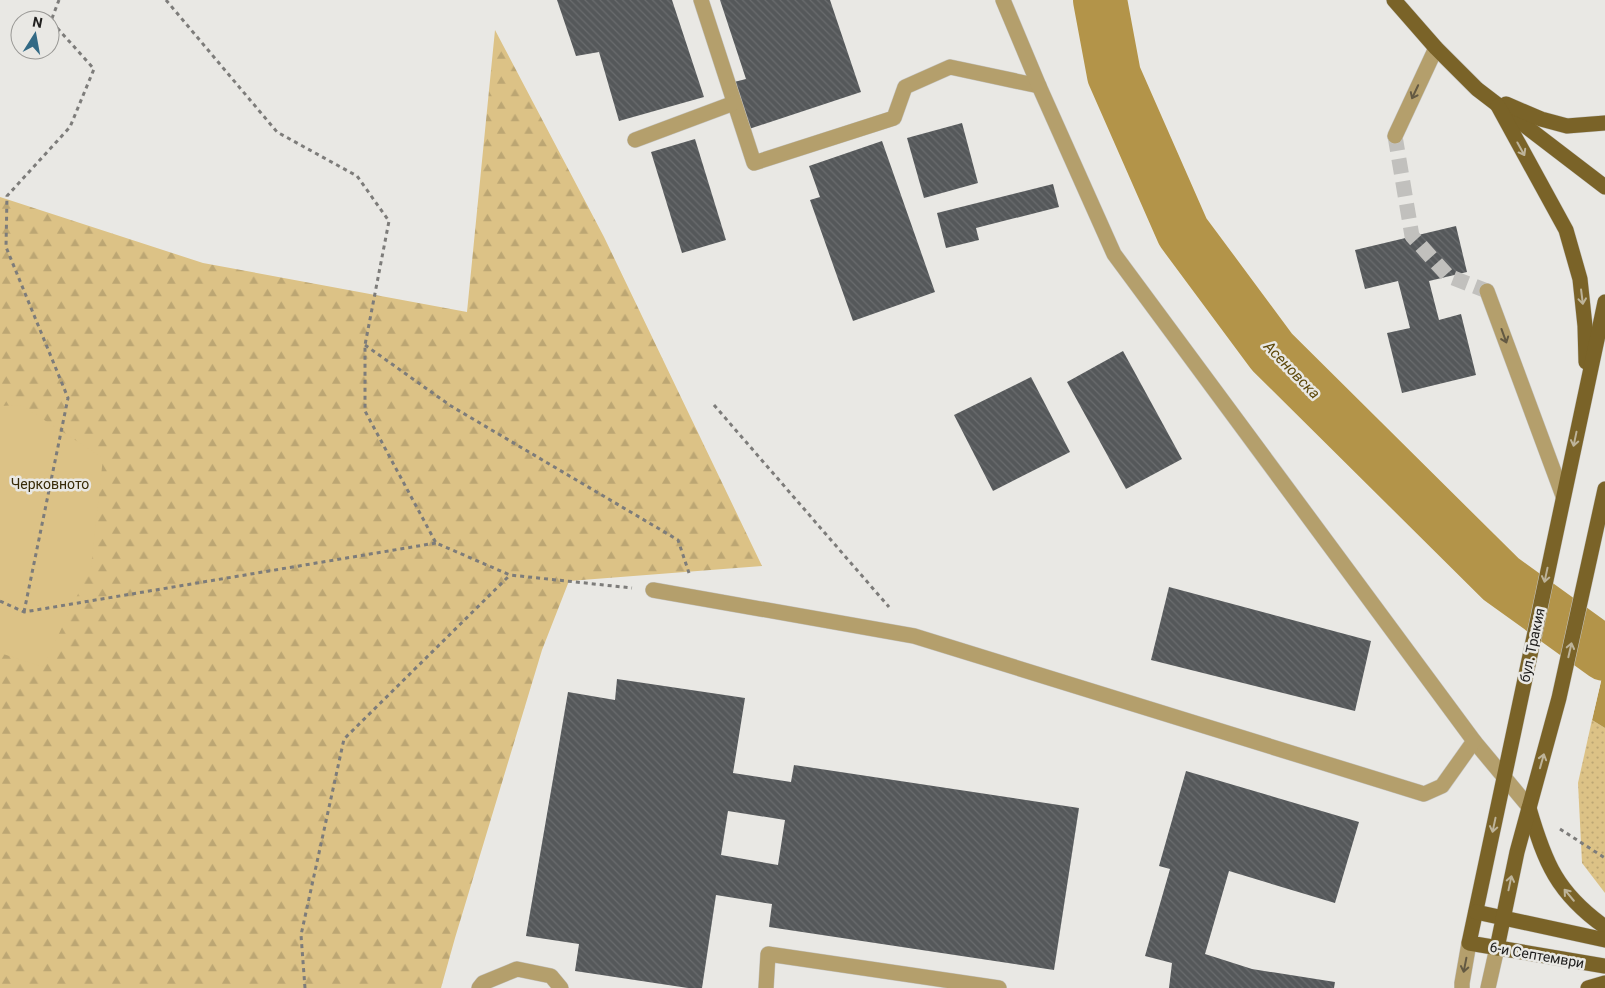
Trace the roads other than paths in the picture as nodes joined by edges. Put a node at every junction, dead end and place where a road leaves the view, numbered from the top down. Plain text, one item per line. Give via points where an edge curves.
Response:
1 (701, 0) edge
2 (1003, 0) edge
3 (1394, 0) edge
4 (1436, 48) junction
5 (1039, 86) junction
6 (1478, 89) junction
7 (734, 103) junction
8 (1498, 106) junction
9 (1605, 123) edge
10 (1395, 136) tunnel mouth
11 (635, 140) dead end
12 (1605, 187) edge
13 (1487, 291) dead end
14 (1605, 302) edge
15 (1586, 391) junction
16 (1605, 489) edge
17 (1563, 496) junction
18 (653, 590) road end
19 (1474, 741) junction
20 (1504, 777) junction
21 (1529, 808) junction
22 (1476, 912) junction
23 (1503, 918) junction
24 (1605, 927) edge
25 (1605, 940) edge
26 (1470, 943) junction
27 (1497, 948) junction
28 (1605, 966) edge
29 (1605, 983) edge
30 (479, 988) edge
31 (561, 988) edge
32 (766, 988) edge
33 (999, 988) edge
34 (1462, 988) edge
35 (1488, 988) edge
36 (1588, 988) edge

1 - 7 street
2 - 5 street
3 - 4 main road
4 - 6 main road
4 -> 10 street
5 - 7 street via 950,67 905,87 894,118 754,163
5 - 19 street via 1114,254
6 - 8 main road
6 - 9 main road via 1512,108 1567,126
7 - 11 street
8 - 12 main road
8 -> 15 main road via 1566,230 1580,279
13 -> 17 street
14 - 15 main road, бул. Тракия
15 -> 17 main road, бул. Тракия
21 -> 16 main road via 1559,698
17 -> 20 main road, бул. Тракия
18 - 19 street via 914,636 1424,794 1442,786
19 - 20 street
20 - 21 street
20 -> 22 main road, бул. Тракия
23 -> 21 main road
24 -> 21 main road via 1567,895 1554,875
22 - 23 main road, 6-и Септември
22 - 26 main road, бул. Тракия
23 - 25 main road, 6-и Септември
23 - 27 main road
26 - 27 main road, 6-и Септември
26 -> 34 street, бул. Тракия
27 - 28 main road, 6-и Септември
27 - 35 street
29 - 36 main road
30 - 31 street via 483,983 517,969 551,976
32 - 33 street via 768,954

